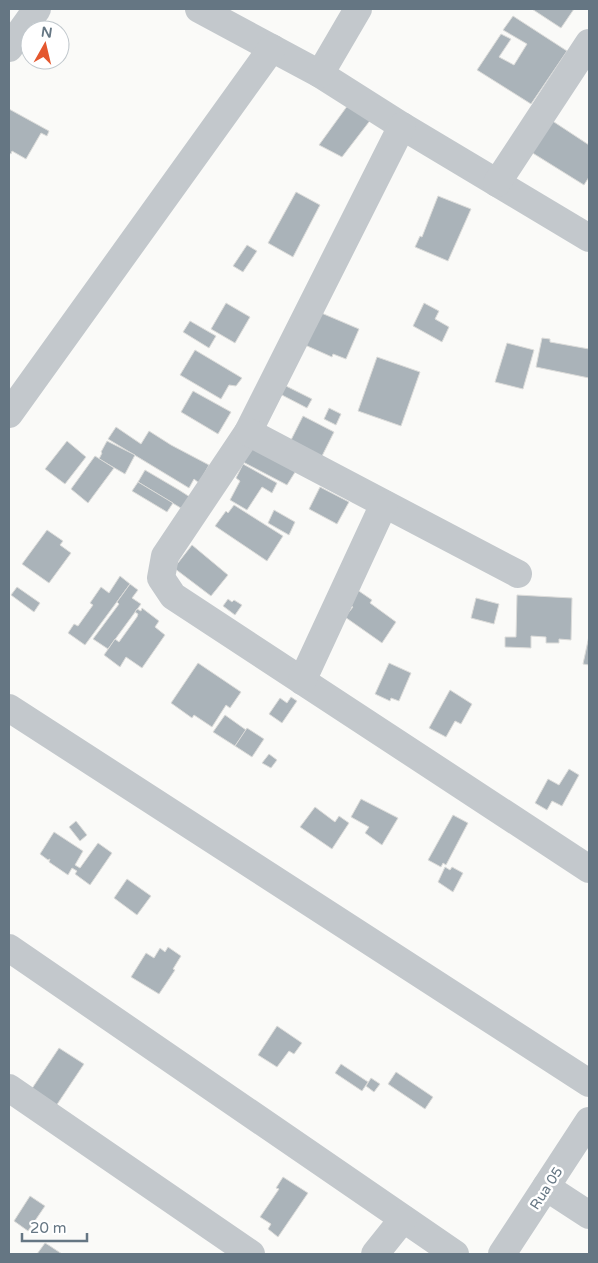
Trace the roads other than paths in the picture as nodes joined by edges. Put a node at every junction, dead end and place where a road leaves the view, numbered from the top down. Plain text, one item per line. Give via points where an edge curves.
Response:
1 (37, 9) edge
2 (199, 9) edge
3 (358, 9) edge
4 (589, 43) edge
5 (9, 48) edge
6 (272, 48) junction
7 (320, 74) junction
8 (402, 126) junction
9 (497, 183) junction
10 (589, 238) edge
11 (9, 414) edge
12 (248, 432) junction
13 (384, 504) junction
14 (518, 574) dead end
15 (302, 681) junction
16 (9, 708) edge
17 (589, 869) edge
18 (9, 948) edge
19 (589, 1083) edge
20 (9, 1088) edge
21 (589, 1121) edge
22 (546, 1187) junction
23 (589, 1215) edge
24 (402, 1219) junction
25 (251, 1254) edge
26 (375, 1254) edge
27 (455, 1254) edge
28 (502, 1254) edge

1 - 5 street
2 - 6 street
3 - 7 street
4 - 9 street
6 - 7 street
6 - 11 street
7 - 8 street
8 - 9 street
8 - 12 street
9 - 10 street
12 - 13 street
12 - 15 street via 165,556 161,578 173,596
13 - 14 street
13 - 15 street
15 - 17 street
16 - 19 street
18 - 24 street
20 - 25 street
21 - 22 street, Rua 05
22 - 23 street
22 - 28 street, Rua 05
24 - 26 street
24 - 27 street

